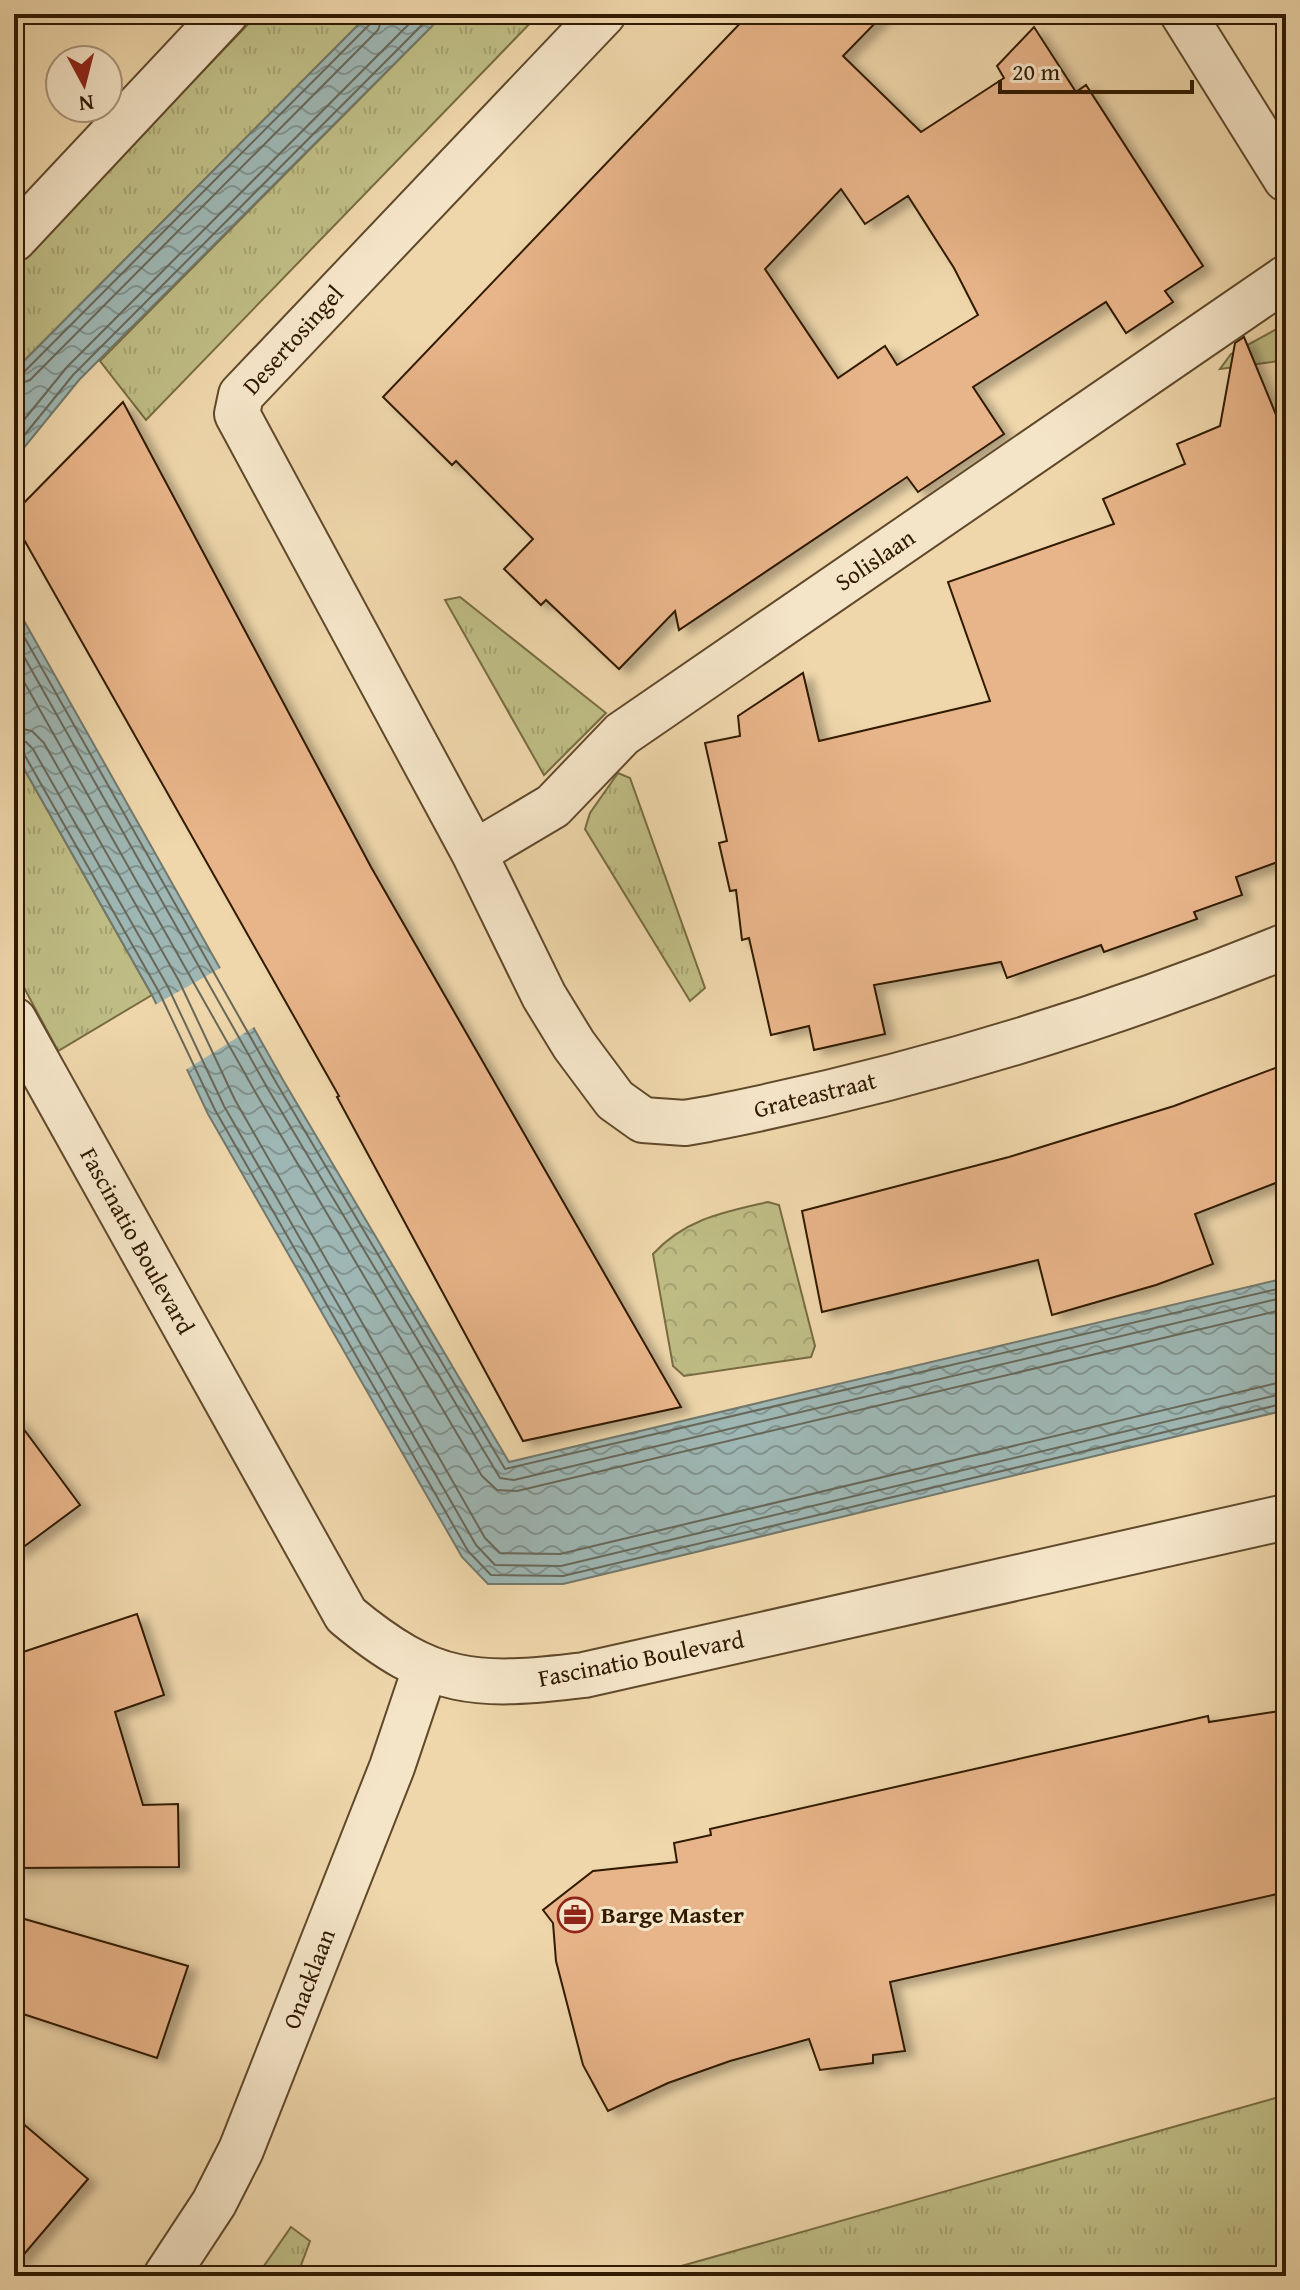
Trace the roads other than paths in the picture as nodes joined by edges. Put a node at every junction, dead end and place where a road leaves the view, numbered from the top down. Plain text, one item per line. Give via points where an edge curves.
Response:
1 (225, 14) edge
2 (603, 14) edge
3 (1183, 14) edge
4 (1286, 179) edge
5 (14, 239) edge
6 (1286, 278) edge
7 (474, 853) junction
8 (1286, 946) edge
9 (14, 1020) edge
10 (1286, 1517) edge
11 (425, 1669) junction
12 (166, 2276) edge

1 - 5 street
2 - 7 street, Desertosingel via 241,395 237,414
3 - 4 street
6 - 7 street, Solislaan via 622,734 553,806
7 - 8 street, Grateastraat via 544,996 598,1078 627,1111 665,1123 765,1108 1021,1041 1102,1017
9 - 11 street, Fascinatio Boulevard via 346,1615 386,1648
10 - 11 street, Fascinatio Boulevard via 584,1675 526,1682 467,1681
11 - 12 street, Onacklaan via 392,1767 241,2150

